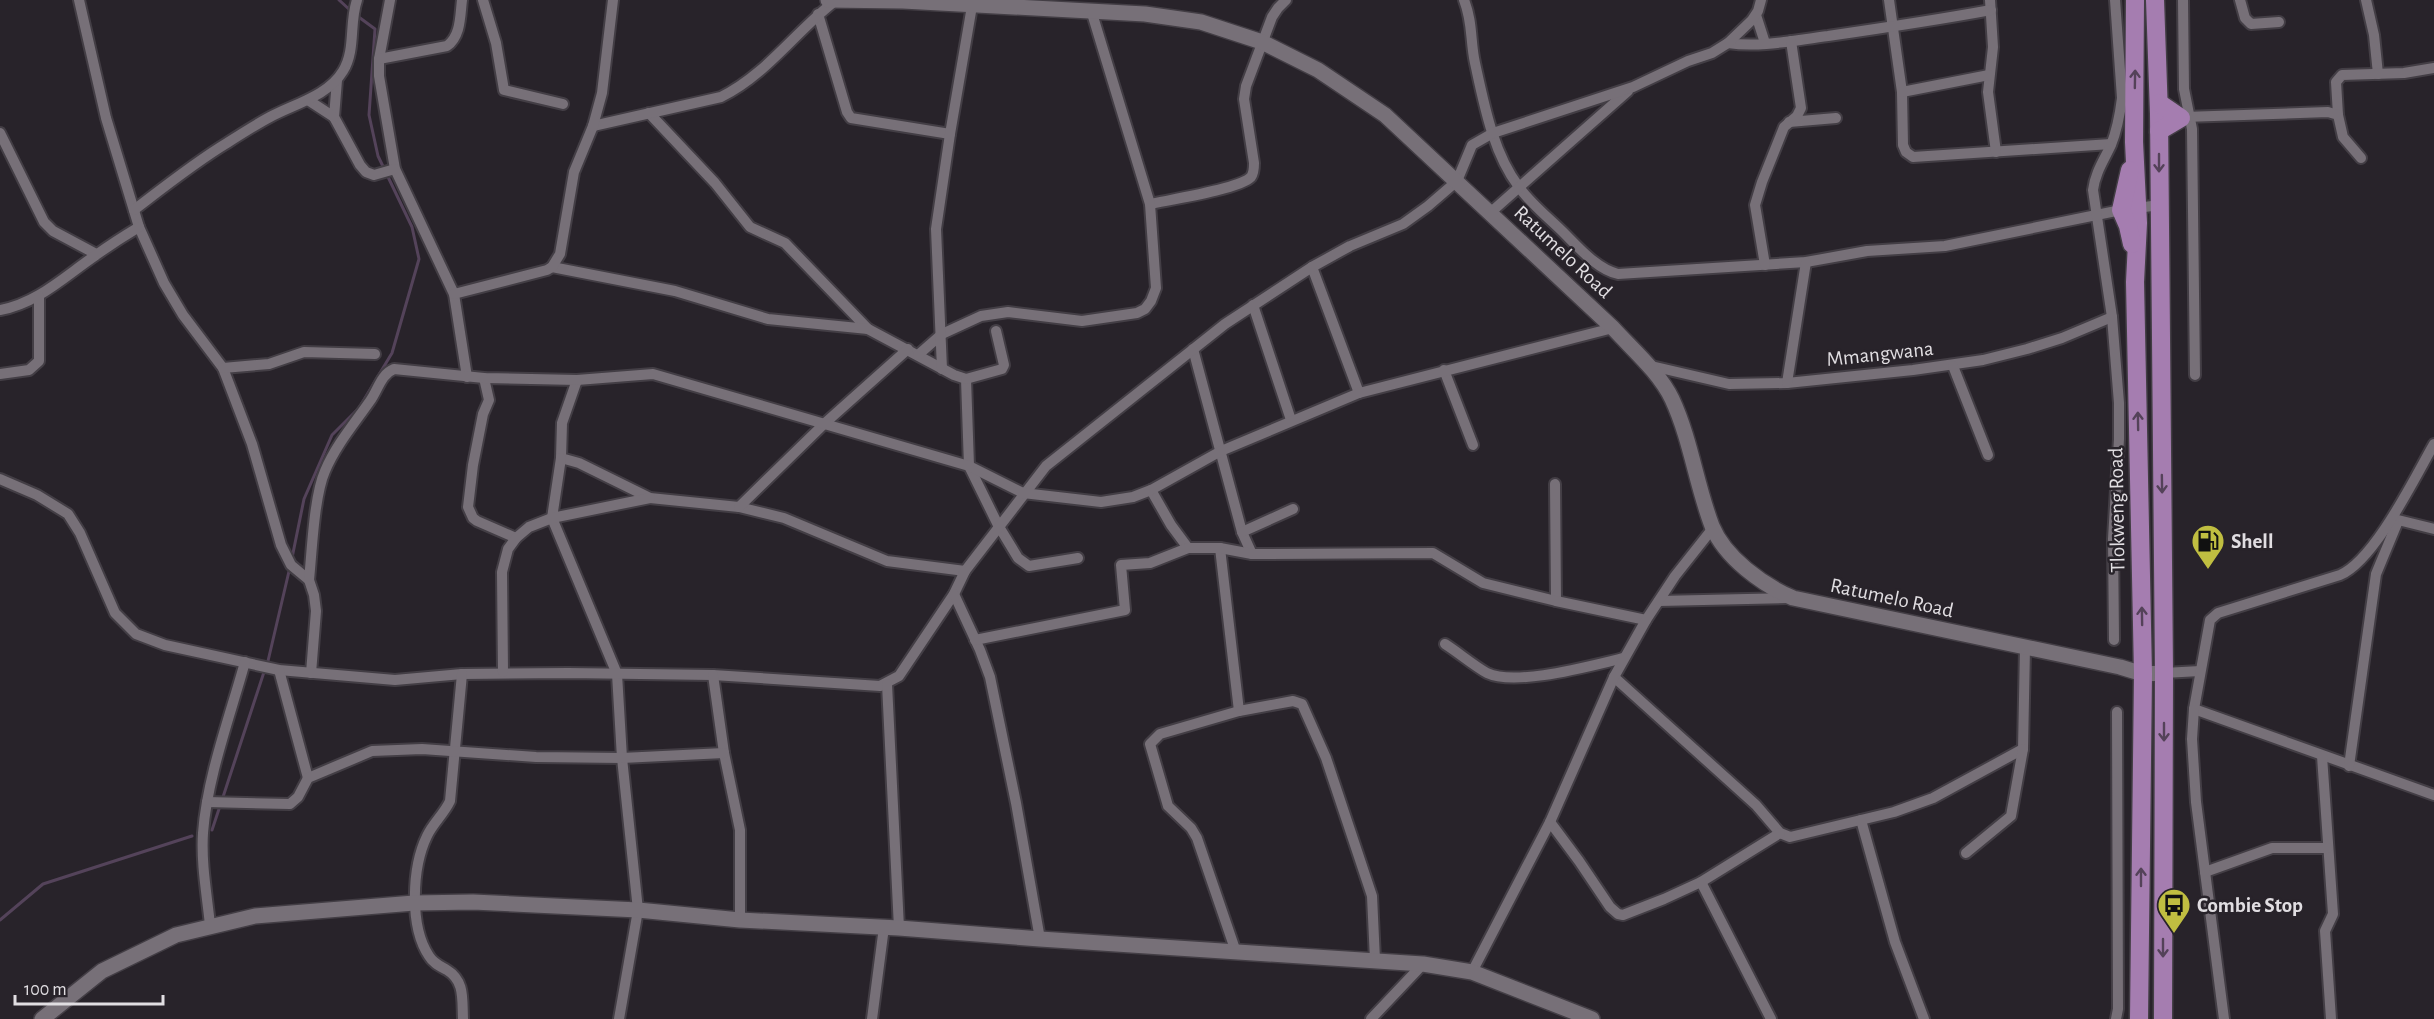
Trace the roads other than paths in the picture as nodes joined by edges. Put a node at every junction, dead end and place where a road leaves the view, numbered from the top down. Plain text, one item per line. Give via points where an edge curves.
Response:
1 (79, 0) edge
2 (357, 0) edge
3 (390, 0) edge
4 (462, 0) edge
5 (483, 0) edge
6 (613, 0) edge
7 (828, 0) edge
8 (1286, 0) edge
9 (1464, 0) edge
10 (1761, 0) edge
11 (1889, 0) edge
12 (2115, 0) edge
13 (2135, 0) edge
14 (2183, 0) edge
15 (2240, 0) edge
16 (2366, 0) edge
17 (835, 1) edge
18 (903, 1) edge
19 (2158, 3) edge
20 (1014, 4) edge
21 (1990, 5) edge
22 (972, 6) junction
23 (1091, 10) junction
24 (818, 14) junction
25 (1756, 15) junction
26 (2279, 21) dead end
27 (1894, 27) junction
28 (1791, 41) junction
29 (1262, 42) junction
30 (1728, 43) junction
31 (1765, 43) junction
32 (379, 59) junction
33 (2434, 68) edge
34 (2378, 74) junction
35 (1989, 75) junction
36 (337, 80) junction
37 (1633, 87) junction
38 (1902, 92) junction
39 (308, 100) junction
40 (563, 104) dead end
41 (2159, 104) junction
42 (649, 112) junction
43 (2338, 115) junction
44 (334, 117) junction
45 (2185, 117) junction
46 (1836, 118) dead end
47 (1789, 122) junction
48 (593, 126) junction
49 (2159, 131) junction
50 (0, 133) edge
51 (1493, 133) junction
52 (950, 134) junction
53 (2111, 144) junction
54 (1996, 152) junction
55 (2361, 158) dead end
56 (395, 169) junction
57 (1457, 181) junction
58 (1519, 188) junction
59 (1150, 204) junction
60 (2160, 205) junction
61 (2129, 209) junction
62 (134, 210) junction
63 (1490, 213) junction
64 (2096, 215) junction
65 (139, 227) junction
66 (96, 254) junction
67 (1806, 262) junction
68 (1765, 265) junction
69 (552, 267) junction
70 (1312, 267) junction
71 (454, 294) junction
72 (39, 296) junction
73 (1253, 305) junction
74 (0, 310) edge
75 (2112, 317) junction
76 (1613, 328) junction
77 (868, 329) junction
78 (996, 331) dead end
79 (942, 334) junction
80 (908, 349) junction
81 (1193, 349) junction
82 (375, 354) dead end
83 (918, 355) junction
84 (1647, 364) junction
85 (1953, 366) junction
86 (223, 368) junction
87 (942, 369) junction
88 (1444, 370) junction
89 (0, 374) edge
90 (2195, 375) dead end
91 (467, 377) junction
92 (484, 378) junction
93 (966, 378) junction
94 (577, 380) junction
95 (1787, 383) junction
96 (1359, 393) junction
97 (1291, 420) junction
98 (824, 424) junction
99 (1473, 444) dead end
100 (2434, 444) edge
101 (1221, 451) junction
102 (1988, 455) dead end
103 (561, 458) junction
104 (969, 466) junction
105 (0, 479) edge
106 (1555, 484) dead end
107 (1151, 490) junction
108 (1023, 493) junction
109 (650, 498) junction
110 (739, 507) junction
111 (1293, 508) dead end
112 (552, 518) junction
113 (2394, 520) junction
114 (998, 525) junction
115 (1713, 528) junction
116 (2434, 529) edge
117 (1242, 532) junction
118 (516, 538) junction
119 (1188, 548) junction
120 (1220, 548) junction
121 (1252, 554) junction
122 (1078, 558) dead end
123 (964, 571) junction
124 (309, 580) junction
125 (954, 594) junction
126 (1793, 598) junction
127 (1659, 601) junction
128 (1556, 602) junction
129 (1646, 620) junction
130 (975, 640) junction
131 (2114, 640) dead end
132 (1445, 644) dead end
133 (2025, 648) junction
134 (1624, 658) junction
135 (244, 662) junction
136 (279, 670) junction
137 (2200, 671) junction
138 (503, 672) junction
139 (311, 673) junction
140 (2164, 673) junction
141 (462, 674) junction
142 (617, 674) junction
143 (2143, 674) junction
144 (713, 675) junction
145 (1614, 677) junction
146 (887, 684) junction
147 (2194, 709) junction
148 (1239, 711) junction
149 (2117, 712) dead end
150 (2023, 749) junction
151 (453, 751) junction
152 (724, 753) junction
153 (2322, 756) junction
154 (622, 758) junction
155 (2349, 766) junction
156 (308, 778) junction
157 (2434, 795) edge
158 (215, 802) junction
159 (1861, 820) junction
160 (1550, 822) junction
161 (1780, 834) junction
162 (2328, 849) junction
163 (1966, 853) dead end
164 (2205, 872) junction
165 (1701, 882) junction
166 (414, 903) junction
167 (638, 910) junction
168 (740, 920) junction
169 (210, 925) junction
170 (884, 927) junction
171 (899, 928) junction
172 (1040, 939) junction
173 (1236, 952) junction
174 (1375, 960) junction
175 (1423, 964) junction
176 (1472, 972) junction
177 (42, 1019) edge
178 (463, 1019) edge
179 (619, 1019) edge
180 (872, 1019) edge
181 (1371, 1019) edge
182 (1592, 1019) edge
183 (1771, 1019) edge
184 (1924, 1019) edge
185 (2116, 1019) edge
186 (2139, 1019) edge
187 (2163, 1019) edge
188 (2224, 1019) edge
189 (2331, 1019) edge

1 - 62 street via 106,118
2 - 36 street via 352,12 348,62
3 - 32 street
4 - 32 street via 454,42
5 - 40 street via 504,90
6 - 48 street via 602,93
7 - 17 street, Ratumelo Road
8 - 29 street
9 - 51 street via 1471,18 1473,51
10 - 25 street
11 - 27 street
12 - 53 street via 2122,98
61 -> 13 main road, Tlokweng Road via 2134,142
14 - 45 street
15 - 26 street via 2251,24
16 - 34 street
17 - 18 street, Ratumelo Road
17 - 24 street
18 - 22 street, Ratumelo Road
19 - 41 main road
20 - 22 street, Ratumelo Road
20 - 23 street, Ratumelo Road
21 - 27 street
21 - 35 street via 1993,47
22 - 52 street
23 - 29 street, Ratumelo Road via 1201,22
23 - 59 street
24 - 42 street via 737,89 721,97
24 - 52 street via 851,118
25 - 30 street
25 - 31 street
27 - 28 street
27 - 38 street
28 - 31 street
28 - 47 street via 1801,108
29 - 57 street, Ratumelo Road via 1318,70 1377,109
29 - 59 street via 1244,99 1254,163 1250,177 1217,190
30 - 31 street
30 - 37 street
32 - 56 street
33 - 34 street
34 - 43 street via 2345,75 2337,79
35 - 38 street
35 - 54 street
36 - 39 street
36 - 44 street
37 - 51 street
37 - 58 street
38 - 54 street via 1903,145 1909,155
39 - 44 street
39 - 62 street via 227,142
41 - 45 main road
41 - 49 main road
42 - 48 street
42 - 77 street via 750,227 785,243
43 - 45 street via 2312,111
43 - 55 street via 2343,137
44 - 56 street via 366,172 374,175
45 - 49 main road
45 - 90 street
46 - 47 street
47 - 68 street via 1755,205
48 - 69 street via 574,172 560,254
49 -> 60 main road
50 - 66 street via 44,222
51 - 57 street via 1469,147
51 - 58 street
52 - 79 street via 936,229
53 - 54 street
53 - 64 street via 2094,181
56 - 71 street
57 - 63 street, Ratumelo Road
57 - 70 street via 1403,224
58 - 63 street
58 - 68 street via 1575,244 1611,272
59 - 79 street via 1156,288 1145,309 1082,321 1008,312 975,318
60 - 61 street
60 -> 140 main road
61 - 64 street
143 -> 61 main road, Tlokweng Road via 2135,282
62 - 65 street
63 - 76 street, Ratumelo Road
64 - 67 street via 1945,246 1868,251
64 - 75 street
65 - 66 street
65 - 86 street via 183,315
66 - 72 street
67 - 68 street
67 - 95 street
69 - 71 street
69 - 77 street via 675,291 768,319
70 - 73 street
70 - 96 street
71 - 91 street
72 - 74 street
72 - 89 street via 39,361 29,370
73 - 81 street
73 - 97 street
75 - 85 street, Mmangwana via 2043,345
75 - 131 street via 2120,439 2113,539
76 - 84 street, Ratumelo Road
76 - 88 street
77 - 80 street
78 - 93 street via 1002,369
79 - 83 street
79 - 87 street
80 - 83 street
80 - 98 street
81 - 101 street
81 - 108 street via 1046,466
82 - 86 street via 304,352 269,364
83 - 87 street
84 - 95 street, Mmangwana via 1729,384
84 - 115 street, Ratumelo Road via 1677,410
85 - 95 street, Mmangwana
85 - 102 street
86 - 124 street via 252,444 281,545 291,565
87 - 93 street
88 - 96 street
88 - 99 street
91 - 92 street
91 - 124 street via 398,368 386,374 323,473
92 - 94 street
92 - 118 street via 489,400 477,445 468,507 477,521
93 - 104 street
94 - 98 street via 653,374
94 - 103 street via 562,423
96 - 97 street
97 - 101 street
98 - 104 street
98 - 110 street
100 - 113 street
101 - 107 street
101 - 117 street
103 - 109 street
103 - 112 street
104 - 108 street
104 - 114 street
105 - 135 street via 68,514 110,604 136,634 165,645
106 - 128 street
107 - 108 street via 1101,502
107 - 119 street
108 - 114 street
109 - 110 street
109 - 112 street
110 - 123 street via 784,518 887,561
111 - 117 street
112 - 118 street via 529,527
112 - 142 street
113 - 116 street
113 - 137 street via 2346,573 2218,613 2213,617
113 - 155 street via 2376,574
114 - 122 street via 1018,558 1029,566
114 - 123 street
115 - 126 street, Ratumelo Road via 1742,566 1766,585
115 - 127 street
117 - 121 street
118 - 138 street via 508,549 502,572
119 - 120 street
119 - 130 street via 1150,563 1121,565 1125,610
120 - 121 street
120 - 148 street
121 - 128 street via 1433,553 1483,583
123 - 125 street
124 - 139 street via 316,611
125 - 130 street
125 - 146 street via 899,676
126 - 127 street
126 - 133 street, Ratumelo Road
127 - 129 street
128 - 129 street
129 - 134 street
130 - 172 street via 990,677
132 - 134 street via 1488,673 1508,676 1546,676
133 - 143 street, Ratumelo Road
133 - 150 street
134 - 145 street
135 - 136 street
135 - 158 street
136 - 139 street
136 - 156 street
137 - 140 street
137 - 147 street
138 - 141 street
138 - 142 street
139 - 141 street via 395,680
140 - 143 street, Ratumelo Road
140 -> 187 main road
141 - 151 street
142 - 144 street
142 - 154 street
186 -> 143 main road, Tlokweng Road
144 - 146 street
144 - 152 street
145 - 160 street
145 - 161 street via 1756,805
146 - 171 street
147 - 153 street
147 - 164 street via 2196,802
148 - 173 street via 1160,734 1150,747 1168,806 1197,838
148 - 174 street via 1293,701 1302,704 1326,758 1372,896
149 - 185 street
150 - 159 street via 1933,798
150 - 163 street via 2011,816
151 - 154 street
151 - 156 street via 372,751
151 - 166 street via 450,801 422,847
152 - 154 street
152 - 168 street via 740,830
153 - 155 street
153 - 162 street
154 - 167 street
155 - 157 street
156 - 158 street via 290,804
158 - 169 street via 203,835
159 - 161 street via 1790,837
159 - 184 street via 1896,942
160 - 165 street via 1618,914 1664,900
160 - 176 street
161 - 165 street
162 - 164 street via 2272,848
162 - 189 street via 2333,914 2325,931
164 - 188 street
165 - 183 street
166 - 167 street
166 - 169 street via 255,916
166 - 178 street via 429,957 460,981
167 - 168 street
167 - 179 street
168 - 170 street
169 - 177 street via 176,935 102,971
170 - 171 street
170 - 180 street
171 - 172 street
172 - 173 street
173 - 174 street
174 - 175 street
175 - 176 street
175 - 181 street
176 - 182 street

